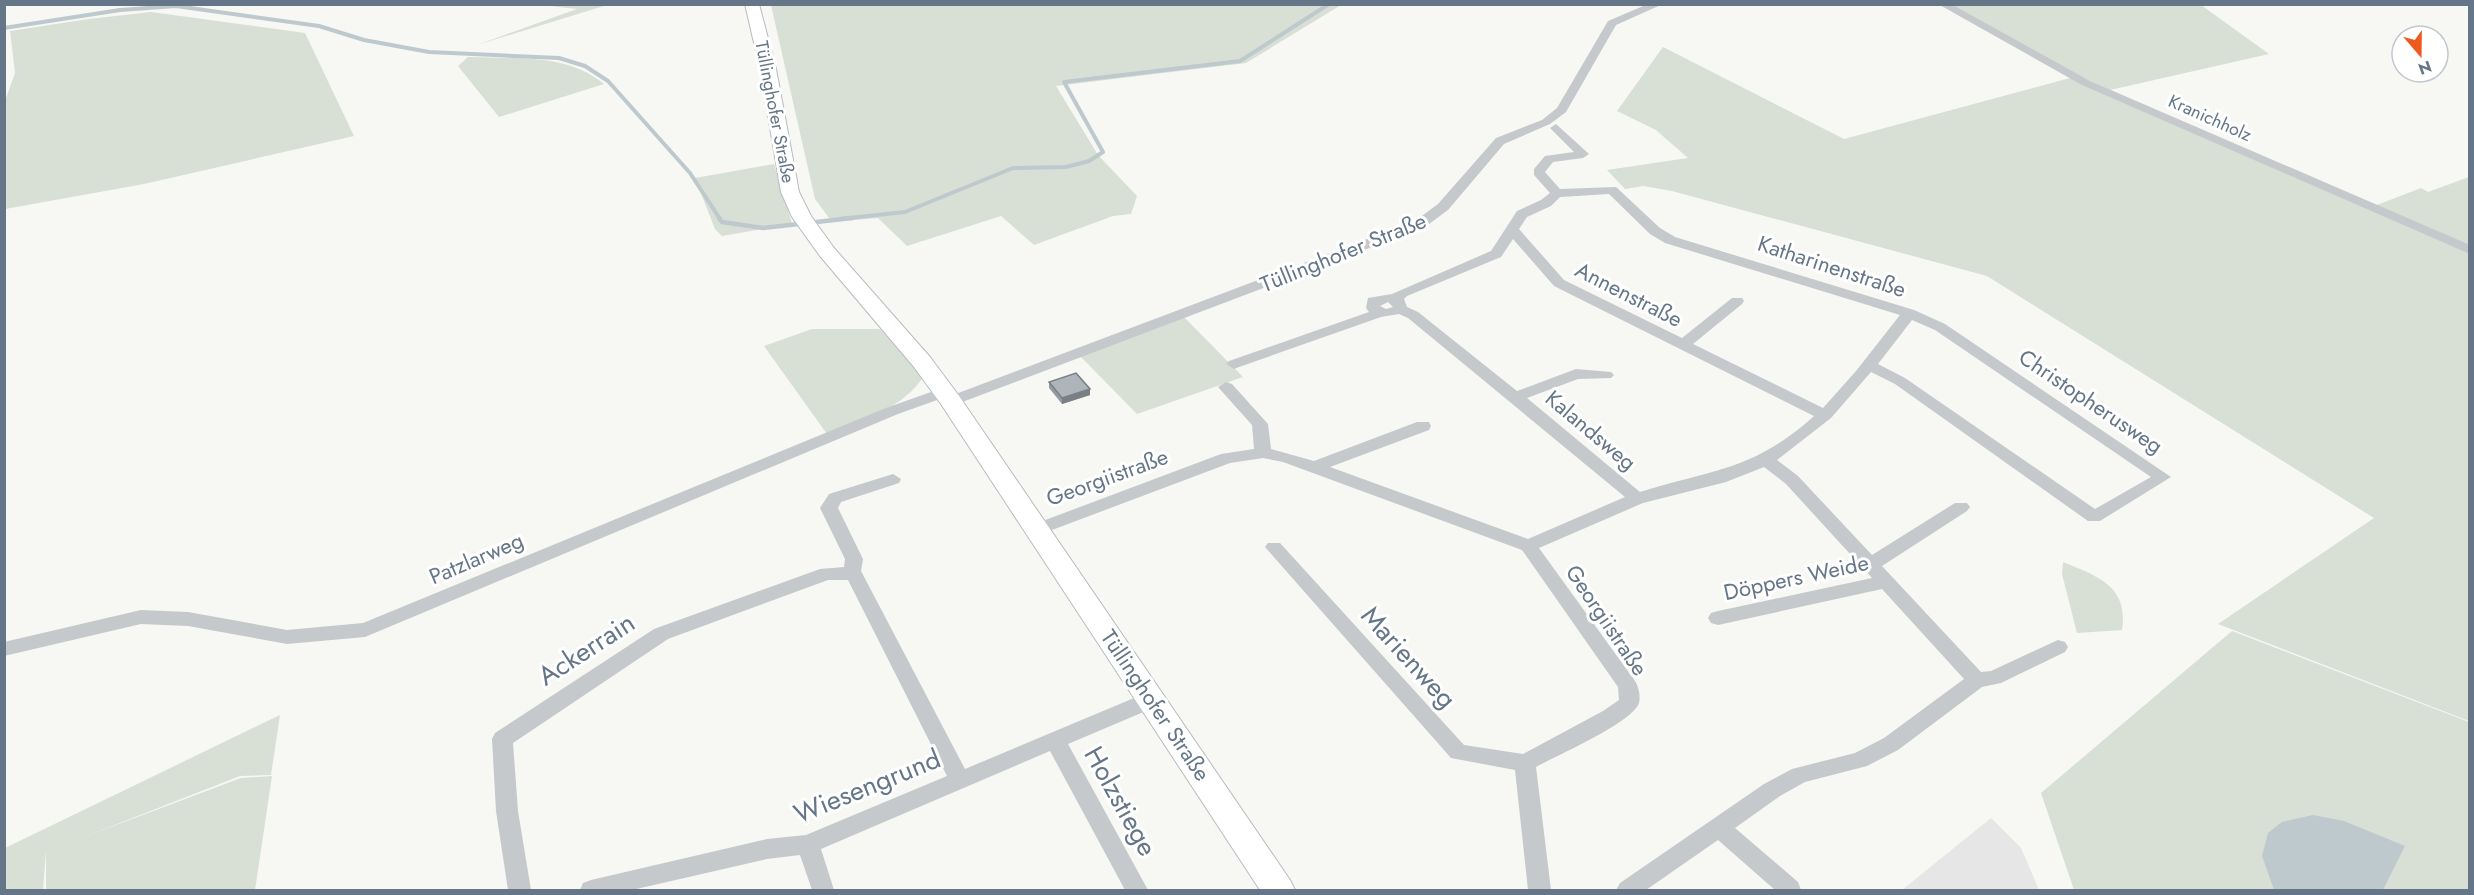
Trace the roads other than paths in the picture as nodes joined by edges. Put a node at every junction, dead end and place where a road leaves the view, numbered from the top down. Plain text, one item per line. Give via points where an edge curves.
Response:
1 (752, 4) edge
2 (1658, 4) edge
3 (1943, 4) edge
4 (1556, 128) dead end
5 (1557, 193) junction
6 (1513, 231) junction
7 (2469, 250) edge
8 (1496, 254) junction
9 (1533, 254) junction
10 (1737, 301) dead end
11 (1398, 304) junction
12 (1909, 313) junction
13 (1682, 345) junction
14 (1234, 364) dead end
15 (1869, 365) junction
16 (1606, 375) dead end
17 (1226, 387) dead end
18 (948, 396) junction
19 (1516, 397) junction
20 (1825, 415) junction
21 (1423, 426) dead end
22 (1263, 453) junction
23 (1766, 460) junction
24 (1317, 466) junction
25 (893, 479) dead end
26 (1637, 499) junction
27 (1962, 507) dead end
28 (1038, 529) junction
29 (1528, 546) junction
30 (1274, 547) dead end
31 (1869, 566) junction
32 (852, 573) junction
33 (1884, 582) junction
34 (1718, 618) dead end
35 (2058, 647) dead end
36 (4, 649) edge
37 (1977, 680) junction
38 (1153, 699) junction
39 (1055, 740) junction
40 (1525, 763) junction
41 (960, 780) junction
42 (1719, 827) junction
43 (808, 844) junction
44 (1790, 889) dead end
45 (519, 891) edge
46 (591, 891) edge
47 (823, 891) edge
48 (1137, 891) edge
49 (1278, 891) edge
50 (1540, 891) edge
51 (1628, 891) edge

1 - 18 main road, Tüllinghofer Straße via 790,192 805,223
2 - 18 street, Tüllinghofer Straße via 1612,23 1562,110 1546,122 1500,141 1443,207 1420,224
3 - 7 street, Kranichholz via 2086,83
4 - 5 street via 1583,154 1549,159 1538,172
5 - 6 street via 1522,214
5 - 12 street, Katharinenstraße via 1612,190 1670,240
6 - 8 street
6 - 9 street, Annenstraße
8 - 9 street
8 - 11 street via 1402,293
9 - 13 street, Annenstraße via 1559,283
10 - 13 street, Annenstraße
11 - 14 street via 1383,297 1373,301 1373,308 1379,313
11 - 19 street, Kalandsweg
12 - 15 street, Katharinenstraße
12 - 15 street, Christopherusweg via 1940,327 2163,477 2094,517 1900,381
13 - 20 street, Annenstraße
15 - 20 street, Katharinenstraße
16 - 19 street, Kalandsweg via 1576,374
17 - 22 street via 1260,424
18 - 28 main road, Tüllinghofer Straße
18 - 36 street, Patzlarweg via 892,411 365,630 287,637 188,619 141,617
19 - 26 street, Kalandsweg
20 - 23 street, Katharinenstraße via 1800,438
21 - 24 street
22 - 24 street, Georgiistraße
22 - 28 street, Georgiistraße via 1227,458
23 - 26 street, Katharinenstraße via 1730,476
23 - 31 street, Döppers Weide via 1792,480
24 - 29 street, Georgiistraße
25 - 32 street via 835,498 829,508 854,559
26 - 29 street, Katharinenstraße
27 - 31 street, Döppers Weide
28 - 38 main road, Tüllinghofer Straße
29 - 40 street, Georgiistraße via 1628,686 1629,703
30 - 40 street, Marienweg via 1458,753
31 - 33 street, Döppers Weide
32 - 41 street
32 - 45 street, Ackerrain via 826,574 661,634 502,739 507,811
33 - 34 street, Döppers Weide
33 - 37 street, Döppers Weide
35 - 37 street via 1994,678
37 - 42 street via 1891,744 1860,760 1800,775
38 - 39 street, Wiesengrund
38 - 49 main road, Tüllinghofer Straße
39 - 41 street, Wiesengrund
39 - 48 street, Holzstiege
40 - 50 street
41 - 43 street, Wiesengrund
42 - 44 street
42 - 51 street
43 - 46 street, Wiesengrund via 767,849
43 - 47 street

